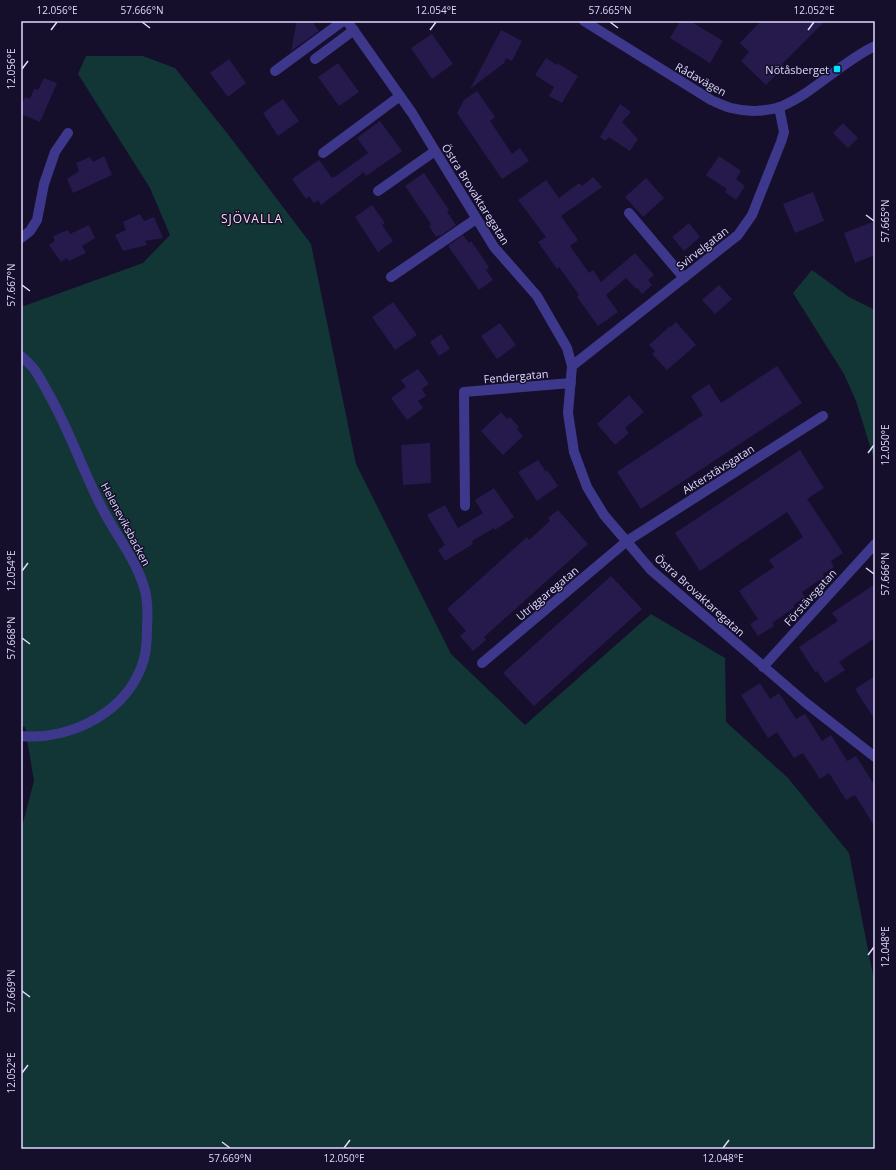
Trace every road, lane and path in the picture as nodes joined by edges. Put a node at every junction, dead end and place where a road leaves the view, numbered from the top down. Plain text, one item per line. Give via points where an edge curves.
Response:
1 (343, 21) edge
2 (347, 21) edge
3 (584, 21) edge
4 (354, 30) junction
5 (875, 46) edge
6 (315, 59) dead end
7 (275, 71) dead end
8 (400, 96) junction
9 (779, 107) junction
10 (68, 134) dead end
11 (435, 151) junction
12 (323, 153) dead end
13 (378, 191) dead end
14 (629, 213) dead end
15 (476, 219) junction
16 (21, 238) edge
17 (391, 277) dead end
18 (684, 278) junction
19 (21, 356) edge
20 (572, 366) junction
21 (571, 383) junction
22 (823, 416) dead end
23 (465, 506) dead end
24 (626, 541) junction
25 (875, 544) edge
26 (482, 663) dead end
27 (763, 667) junction
28 (21, 736) edge
29 (875, 757) edge

1 - 7 street
2 - 4 street, Östra Brovaktaregatan
3 - 9 street, Rådavägen via 711,100 748,111
4 - 6 street
4 - 8 street, Östra Brovaktaregatan
5 - 9 street, Rådavägen via 837,69 796,99
8 - 11 street, Östra Brovaktaregatan
8 - 12 street
9 - 18 street, Svirvelgatan via 784,126 783,137 752,215 738,235
10 - 16 street via 54,152 37,220 30,231
11 - 13 street
11 - 15 street, Östra Brovaktaregatan
14 - 18 street
15 - 17 street
15 - 20 street, Östra Brovaktaregatan via 494,247 536,296 567,348
18 - 20 street, Svirvelgatan
19 - 28 street, Heleneviksbacken via 34,369 62,418 99,502 143,584 148,606 144,659 134,682 118,702 91,722 64,733
20 - 21 street, Östra Brovaktaregatan
21 - 23 street, Fendergatan via 464,392
21 - 24 street, Östra Brovaktaregatan via 568,412 574,452 587,488 604,515
22 - 24 street, Akterstävsgatan
24 - 26 street, Utriggaregatan
24 - 27 street, Östra Brovaktaregatan via 651,570
25 - 27 street, Förstävsgatan
27 - 29 street, Östra Brovaktaregatan

